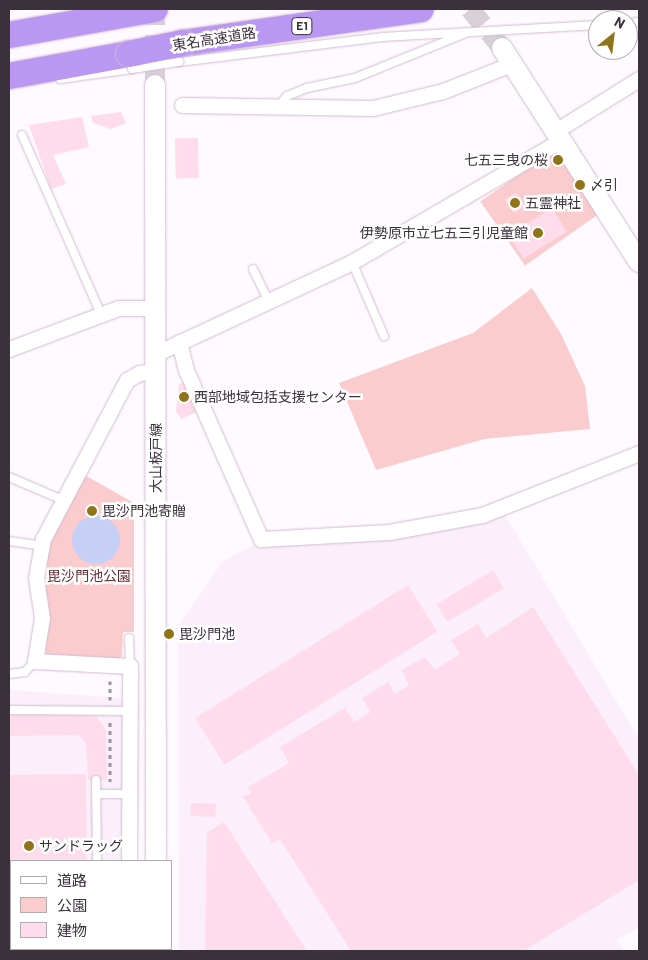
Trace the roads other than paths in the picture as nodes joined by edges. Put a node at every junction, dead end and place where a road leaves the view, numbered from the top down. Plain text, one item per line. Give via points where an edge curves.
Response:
1 (155, 9) edge
2 (421, 9) edge
3 (54, 16) dead end
4 (588, 25) edge
5 (9, 29) edge
6 (473, 30) junction
7 (9, 34) edge
8 (181, 53) junction
9 (508, 56) joint
10 (131, 61) junction
11 (9, 76) edge
12 (639, 79) edge
13 (9, 82) edge
14 (155, 85) tunnel mouth
15 (182, 105) dead end
16 (279, 105) junction
17 (560, 134) junction
18 (22, 135) dead end
19 (352, 262) junction
20 (639, 262) edge
21 (253, 269) dead end
22 (269, 302) junction
23 (156, 308) junction
24 (101, 314) junction
25 (384, 336) dead end
26 (179, 342) junction
27 (9, 349) edge
28 (155, 362) junction
29 (639, 452) edge
30 (9, 477) edge
31 (63, 500) junction
32 (9, 541) edge
33 (42, 546) junction
34 (129, 638) dead end
35 (35, 661) junction
36 (130, 666) junction
37 (9, 674) edge
38 (9, 710) edge
39 (130, 711) junction
40 (96, 780) dead end
41 (97, 794) junction
42 (129, 794) junction
43 (97, 860) edge
44 (129, 860) edge
45 (156, 860) edge

1 - 7 highway
2 - 8 highway, 東名高速道路 / E1
3 - 5 lane
4 - 6 lane
6 - 8 lane
6 - 16 lane via 355,78 286,96
8 - 10 highway, 東名高速道路 / E1, bridge
9 - 16 street via 443,91 373,108
9 - 17 main road
10 - 11 highway, 東名高速道路 / E1
10 - 13 lane
12 - 17 street
14 - 23 main road, 大山板戸線
15 - 16 street
17 - 19 street
17 - 20 main road
18 - 24 lane
19 - 22 street
19 - 25 lane
21 - 22 lane
22 - 26 street
23 - 24 street via 118,308
23 - 28 main road, 大山板戸線
24 - 27 street
26 - 28 street
26 - 29 street via 186,370 260,539 389,532 482,515
28 - 31 street via 127,380
28 - 45 main road, 大山板戸線
30 - 31 lane
31 - 33 street
32 - 33 lane
33 - 35 street via 36,578 42,618
34 - 36 lane
35 - 36 street
35 - 37 lane via 25,672
36 - 39 street
38 - 39 lane
39 - 42 street
40 - 41 lane
41 - 42 lane
41 - 43 lane
42 - 44 street

